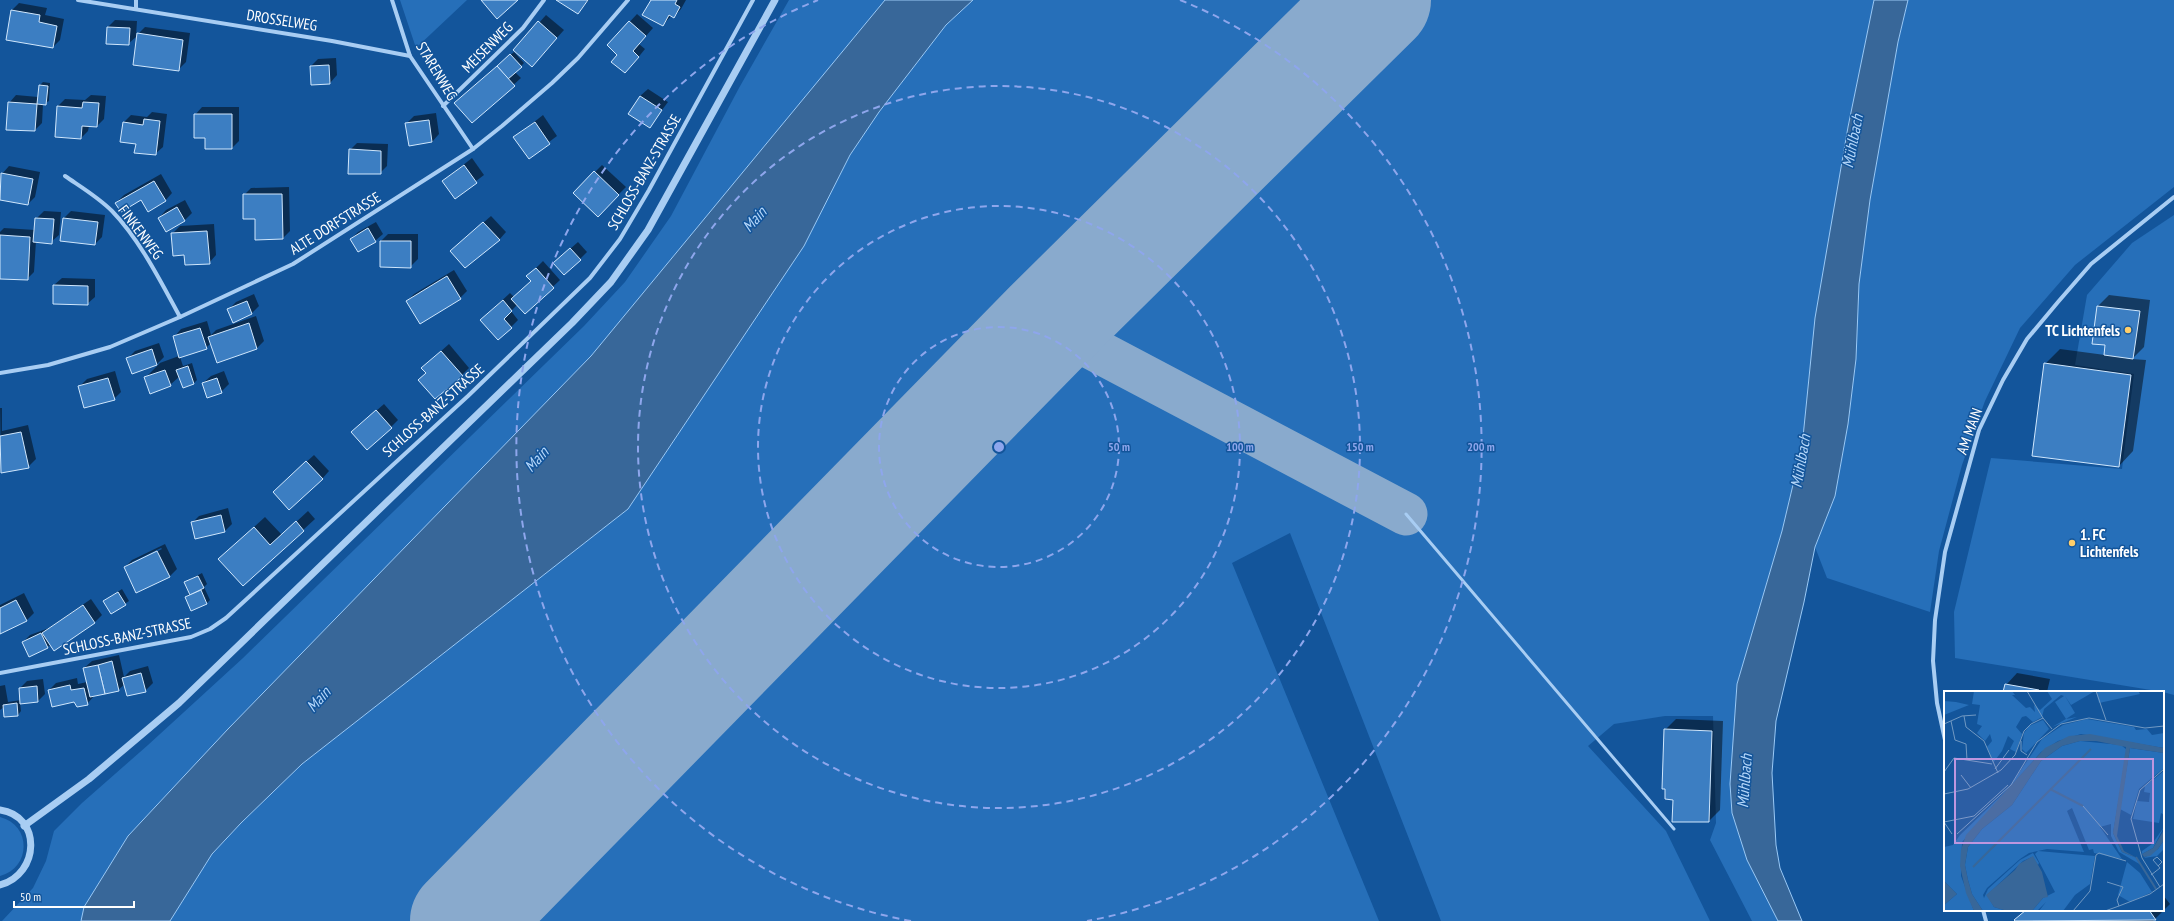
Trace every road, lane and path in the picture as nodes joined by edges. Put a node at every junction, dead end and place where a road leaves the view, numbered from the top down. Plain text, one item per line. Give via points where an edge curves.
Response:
1 (78, 0) edge
2 (136, 0) edge
3 (392, 0) edge
4 (544, 0) edge
5 (628, 0) edge
6 (753, 0) edge
7 (775, 0) edge
8 (136, 8) junction
9 (410, 56) junction
10 (443, 106) junction
11 (473, 149) junction
12 (65, 176) dead end
13 (2174, 197) edge
14 (180, 318) junction
15 (0, 373) edge
16 (1406, 514) dead end
17 (0, 673) edge
18 (1944, 735) edge
19 (0, 810) edge
20 (24, 826) junction
21 (1674, 829) dead end
22 (0, 885) edge
23 (1983, 911) edge
24 (1986, 921) edge

1 - 8 street, DROSSELWEG
2 - 8 street
3 - 9 street, STARENWEG
4 - 10 street, MEISENWEG via 523,28
5 - 11 street, ALTE DORFSTRASSE via 600,34 552,83
6 - 17 street, SCHLOSS-BANZ-STRASSE via 649,190 620,239 590,278 468,396 226,618 210,629 191,637
7 - 20 street via 662,206 632,255 611,282 566,329 179,703 89,779
8 - 9 street, DROSSELWEG
9 - 10 street, STARENWEG
10 - 11 street, STARENWEG
11 - 14 street, ALTE DORFSTRASSE via 293,264
12 - 14 street, FINKENWEG via 112,211 151,262
13 - 18 street, AM MAIN via 2091,264 2058,302 2027,340 2003,380 1979,430 1945,552 1935,620 1933,661 1937,703
14 - 15 street, ALTE DORFSTRASSE via 139,336 79,357
16 - 21 lane
19 - 20 street via 16,816
20 - 22 street via 30,841 30,858 18,877
23 - 24 street

